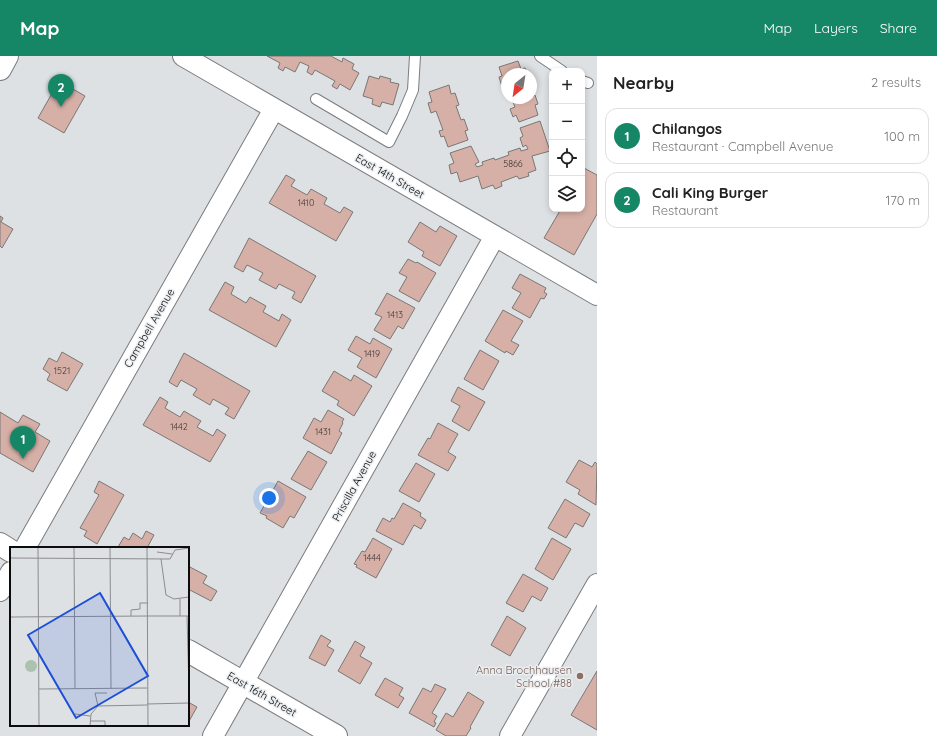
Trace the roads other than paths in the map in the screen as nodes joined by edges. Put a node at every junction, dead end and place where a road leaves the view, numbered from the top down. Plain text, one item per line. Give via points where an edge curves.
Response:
1 (8, 56) edge
2 (183, 56) edge
3 (415, 56) edge
4 (540, 56) edge
5 (558, 68) edge
6 (0, 69) edge
7 (316, 99) dead end
8 (274, 108) junction
9 (495, 236) junction
10 (597, 295) edge
11 (0, 544) edge
12 (25, 547) edge
13 (10, 549) edge
14 (10, 574) edge
15 (597, 584) edge
16 (0, 591) edge
17 (189, 652) edge
18 (243, 683) junction
19 (213, 736) edge
20 (336, 736) edge
21 (510, 736) edge

1 - 6 main road
2 - 8 street, East 14th Street
3 - 7 lane via 413,90 389,142
4 - 5 lane
8 - 9 street, East 14th Street
8 - 12 street, Campbell Avenue
9 - 10 street, East 14th Street
9 - 18 street, Priscilla Avenue
11 - 13 main road
14 - 16 street
15 - 21 street
17 - 18 main road, East 16th Street
18 - 19 street, Priscilla Avenue
18 - 20 main road, East 16th Street

